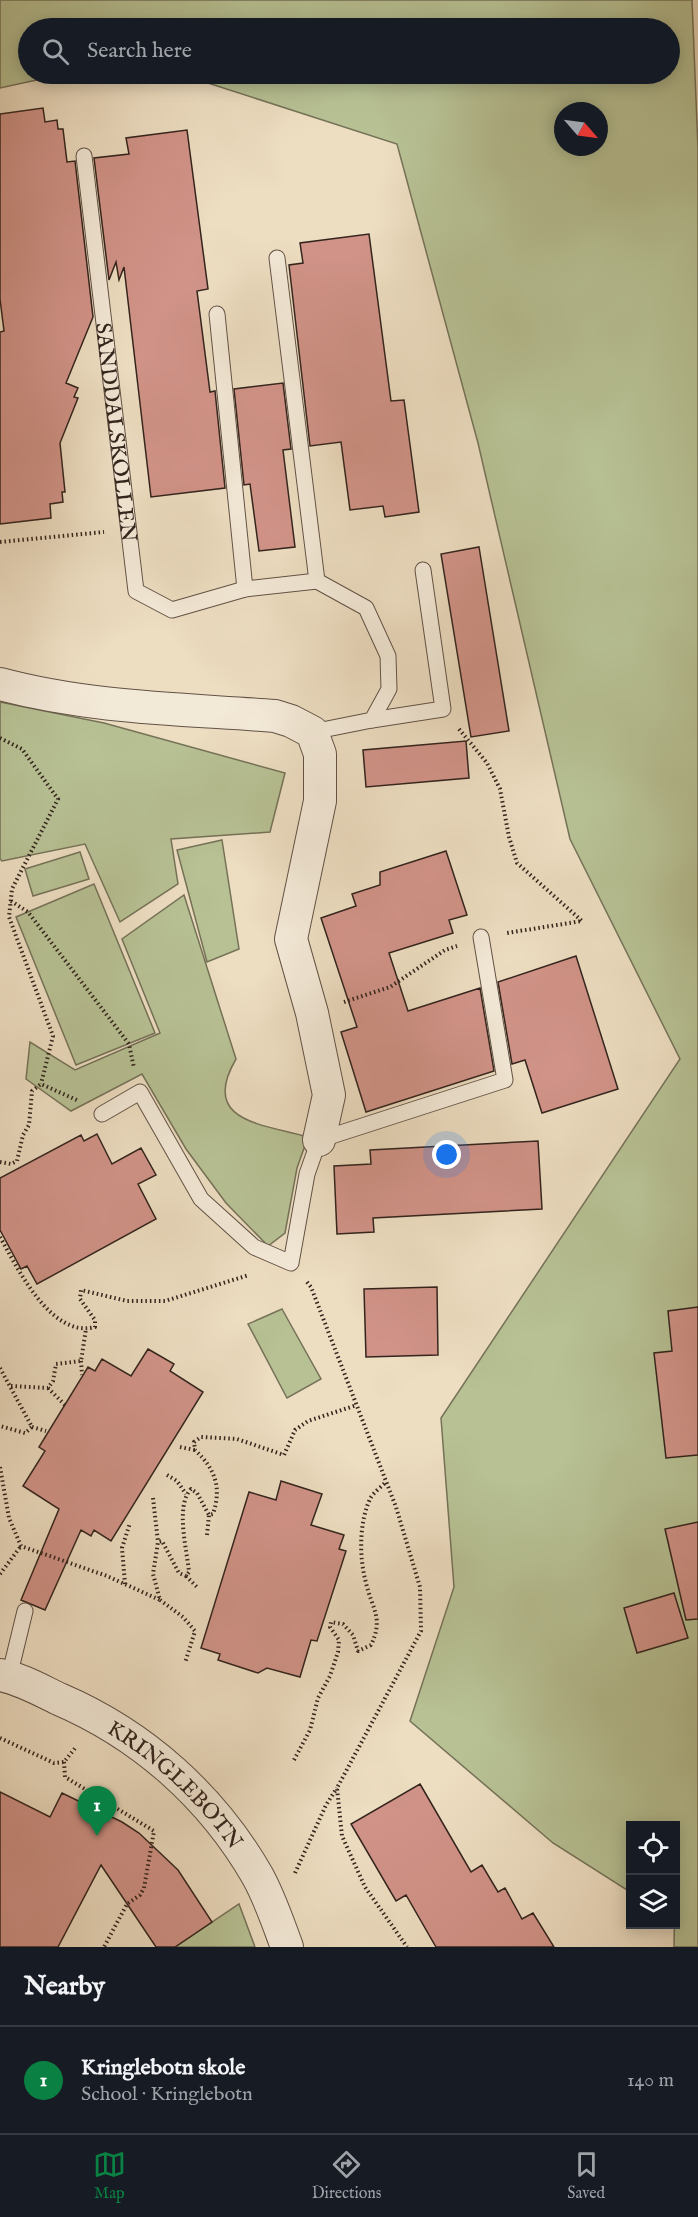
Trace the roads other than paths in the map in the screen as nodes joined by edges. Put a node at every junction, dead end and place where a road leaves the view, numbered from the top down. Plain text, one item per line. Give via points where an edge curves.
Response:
1 (84, 156) dead end
2 (277, 258) dead end
3 (217, 314) dead end
4 (423, 570) dead end
5 (317, 581) junction
6 (245, 589) junction
7 (0, 684) edge
8 (372, 720) junction
9 (312, 732) junction
10 (481, 937) road end
11 (102, 1114) road end
12 (320, 1140) junction
13 (25, 1611) dead end
14 (5, 1676) edge
15 (287, 1947) edge

1 - 6 lane, SANDDALSKOLLEN via 136,591 172,610
2 - 5 lane
3 - 6 lane
4 - 8 lane via 443,709
5 - 6 lane, SANDDALSKOLLEN
5 - 8 lane via 366,608 388,656 389,689
7 - 9 street via 108,704 275,716
8 - 9 lane
9 - 12 street via 320,753 320,801 291,939 301,1015 329,1095
10 - 12 lane via 505,1080
11 - 12 lane via 140,1092 201,1199 254,1247 291,1263 307,1174
13 - 14 lane, KRINGLEBOTN
14 - 15 street, KRINGLEBOTN via 103,1720 131,1737 186,1784 213,1811 258,1877

